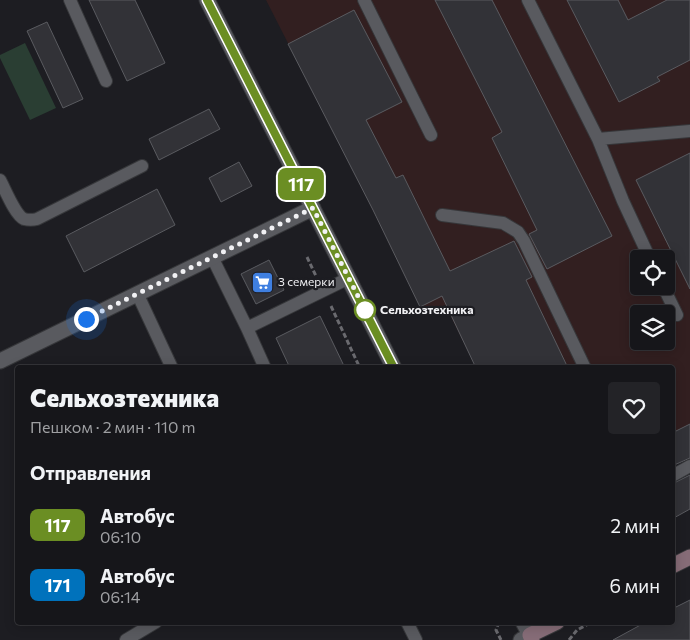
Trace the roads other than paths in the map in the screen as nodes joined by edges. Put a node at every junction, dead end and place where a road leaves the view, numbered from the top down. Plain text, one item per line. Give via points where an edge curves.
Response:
1 (70, 0) edge
2 (207, 0) edge
3 (364, 0) edge
4 (528, 0) edge
5 (106, 81) dead end
6 (690, 131) edge
7 (431, 135) dead end
8 (598, 140) junction
9 (142, 166) dead end
10 (0, 180) edge
11 (313, 208) junction
12 (442, 215) dead end
13 (646, 250) edge
14 (212, 257) junction
15 (349, 278) junction
16 (137, 293) junction
17 (667, 295) edge
18 (677, 315) dead end
19 (247, 328) junction
20 (0, 361) edge
21 (171, 365) edge
22 (265, 365) edge
23 (392, 365) edge
24 (584, 365) edge
25 (690, 466) edge
26 (675, 474) edge
27 (690, 558) edge
28 (675, 565) edge
29 (151, 625) edge
30 (408, 625) edge
31 (549, 625) edge
32 (526, 634) edge
33 (126, 640) edge
34 (416, 640) edge

1 - 5 lane
2 - 11 street
3 - 7 lane
4 - 8 lane
6 - 8 lane
8 - 13 lane
9 - 10 lane via 37,219 29,220 17,213
11 - 14 street
11 - 15 street
12 - 24 lane via 503,224 518,232
14 - 16 street
14 - 19 lane
15 - 19 lane
15 - 23 street
16 - 20 street
16 - 21 lane
17 - 18 lane
19 - 22 lane
25 - 26 lane
27 - 28 main road
29 - 33 lane
30 - 34 lane
31 - 32 main road

